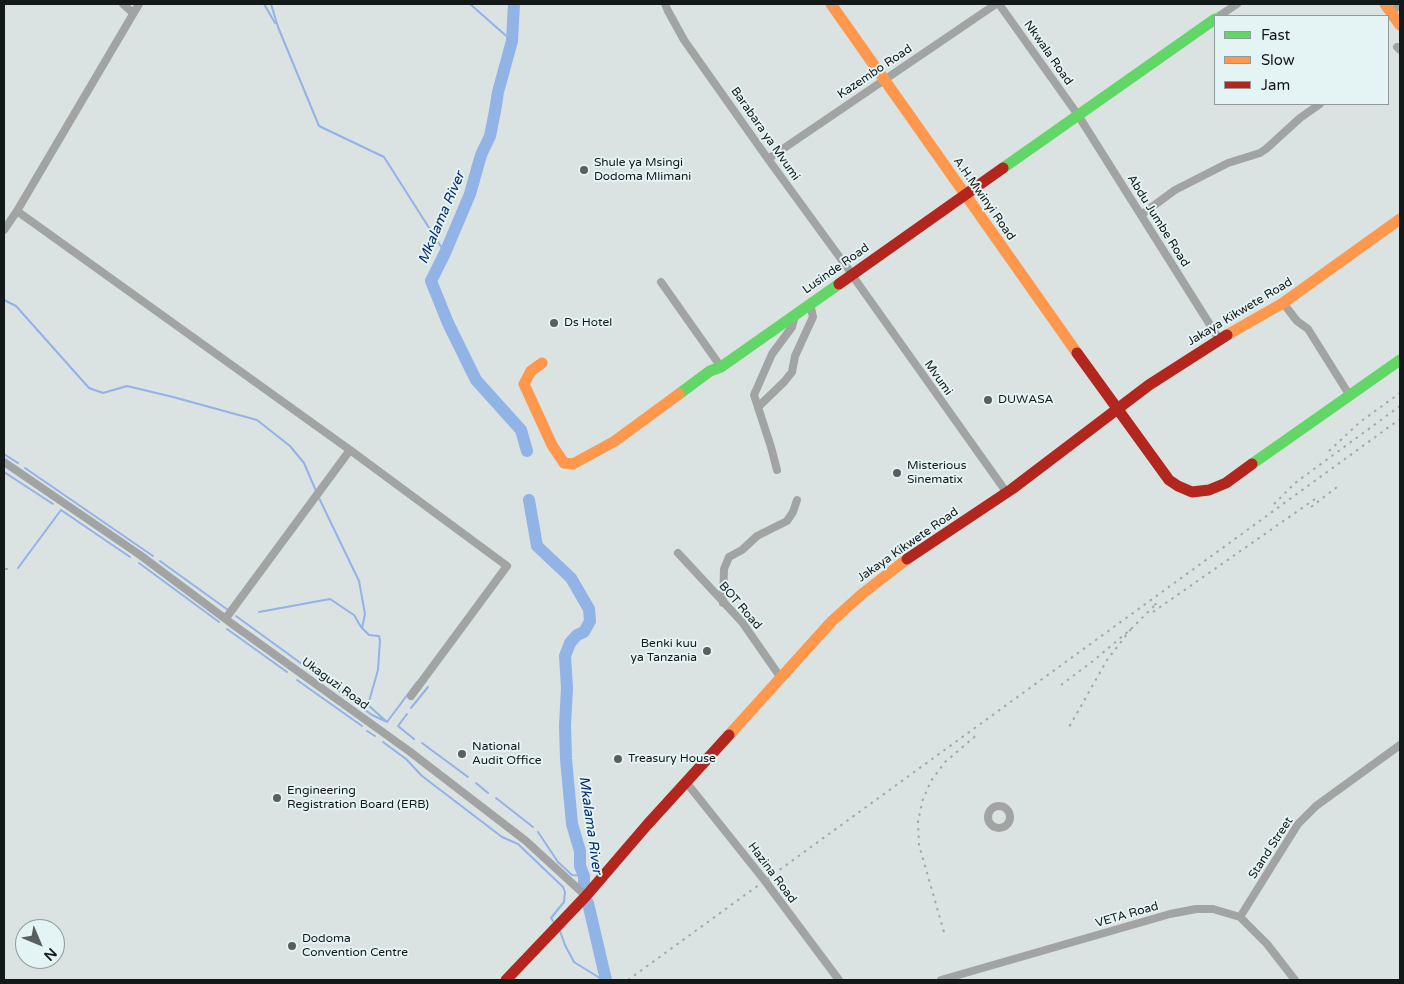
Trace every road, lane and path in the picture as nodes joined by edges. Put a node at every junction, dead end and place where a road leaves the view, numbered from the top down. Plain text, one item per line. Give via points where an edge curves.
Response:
1 (123, 4) edge
2 (139, 4) edge
3 (665, 4) edge
4 (831, 4) edge
5 (997, 4) edge
6 (1237, 4) edge
7 (1392, 7) edge
8 (133, 13) junction
9 (1220, 15) edge
10 (1214, 20) edge
11 (1400, 25) edge
12 (883, 80) junction
13 (1319, 105) edge
14 (1078, 116) junction
15 (768, 159) junction
16 (965, 195) junction
17 (17, 211) junction
18 (1141, 215) junction
19 (1400, 219) edge
20 (4, 230) edge
21 (852, 275) junction
22 (661, 282) dead end
23 (1283, 303) junction
24 (810, 304) junction
25 (795, 315) junction
26 (1219, 339) junction
27 (1400, 360) edge
28 (542, 363) dead end
29 (721, 367) junction
30 (1350, 396) junction
31 (758, 407) junction
32 (1118, 408) junction
33 (350, 450) junction
34 (4, 462) edge
35 (776, 470) dead end
36 (1007, 493) junction
37 (797, 500) dead end
38 (678, 553) dead end
39 (723, 603) junction
40 (226, 618) junction
41 (781, 678) junction
42 (411, 696) dead end
43 (1400, 745) edge
44 (686, 782) junction
45 (586, 896) junction
46 (1240, 917) junction
47 (506, 980) edge
48 (839, 980) edge
49 (941, 980) edge
50 (1295, 980) edge

1 - 8 street
2 - 8 street
3 - 15 street, Barabara ya Mvumi via 684,40
4 - 12 street, A.H.Mwinyi Road
5 - 12 street, Kazembo Road
5 - 14 street, Nkwala Road
6 - 9 street
7 - 11 street
8 - 17 street
10 - 14 street, Lusinde Road
12 - 15 street, Kazembo Road
12 - 16 street, A.H.Mwinyi Road
13 - 18 street via 1260,154 1228,163 1175,190
14 - 16 street, Lusinde Road
14 - 18 street, Abdu Jumbe Road
15 - 21 street, Barabara ya Mvumi
16 - 21 street, Lusinde Road
16 - 32 street, A.H.Mwinyi Road
17 - 20 street
17 - 33 street
18 - 26 street, Abdu Jumbe Road
19 - 23 street, Jakaya Kikwete Road
21 - 24 street, Lusinde Road
21 - 36 street, Mvumi
22 - 29 street
23 - 26 street, Jakaya Kikwete Road
23 - 30 street via 1308,329
24 - 25 street, Lusinde Road
24 - 31 street via 812,317 795,356 792,372
25 - 29 street, Lusinde Road
25 - 31 street via 792,327 772,354 755,390
26 - 32 street, Jakaya Kikwete Road
27 - 30 street, A.H.Mwinyi Road
28 - 29 street, Lusinde Road via 531,371 524,384 552,445 564,463 573,464 614,441 710,371
30 - 32 street, A.H.Mwinyi Road via 1226,483 1210,490 1192,492 1169,480
31 - 35 street
32 - 36 street, Jakaya Kikwete Road
33 - 40 street
33 - 42 street via 507,566
34 - 40 street, Ukaguzi Road
36 - 41 street, Jakaya Kikwete Road via 882,578 832,621
37 - 39 street via 787,521 757,536 729,557 724,569
38 - 39 street, BOT Road
39 - 41 street, BOT Road via 742,622
40 - 45 street, Ukaguzi Road via 482,806
41 - 44 street, Jakaya Kikwete Road
43 - 46 street, Stand Street via 1316,806 1298,824
44 - 45 street, Jakaya Kikwete Road
44 - 48 street, Hazina Road
45 - 47 street, Jakaya Kikwete Road
46 - 49 street, VETA Road via 1213,909 1188,910
46 - 50 street, VETA Road via 1267,944

